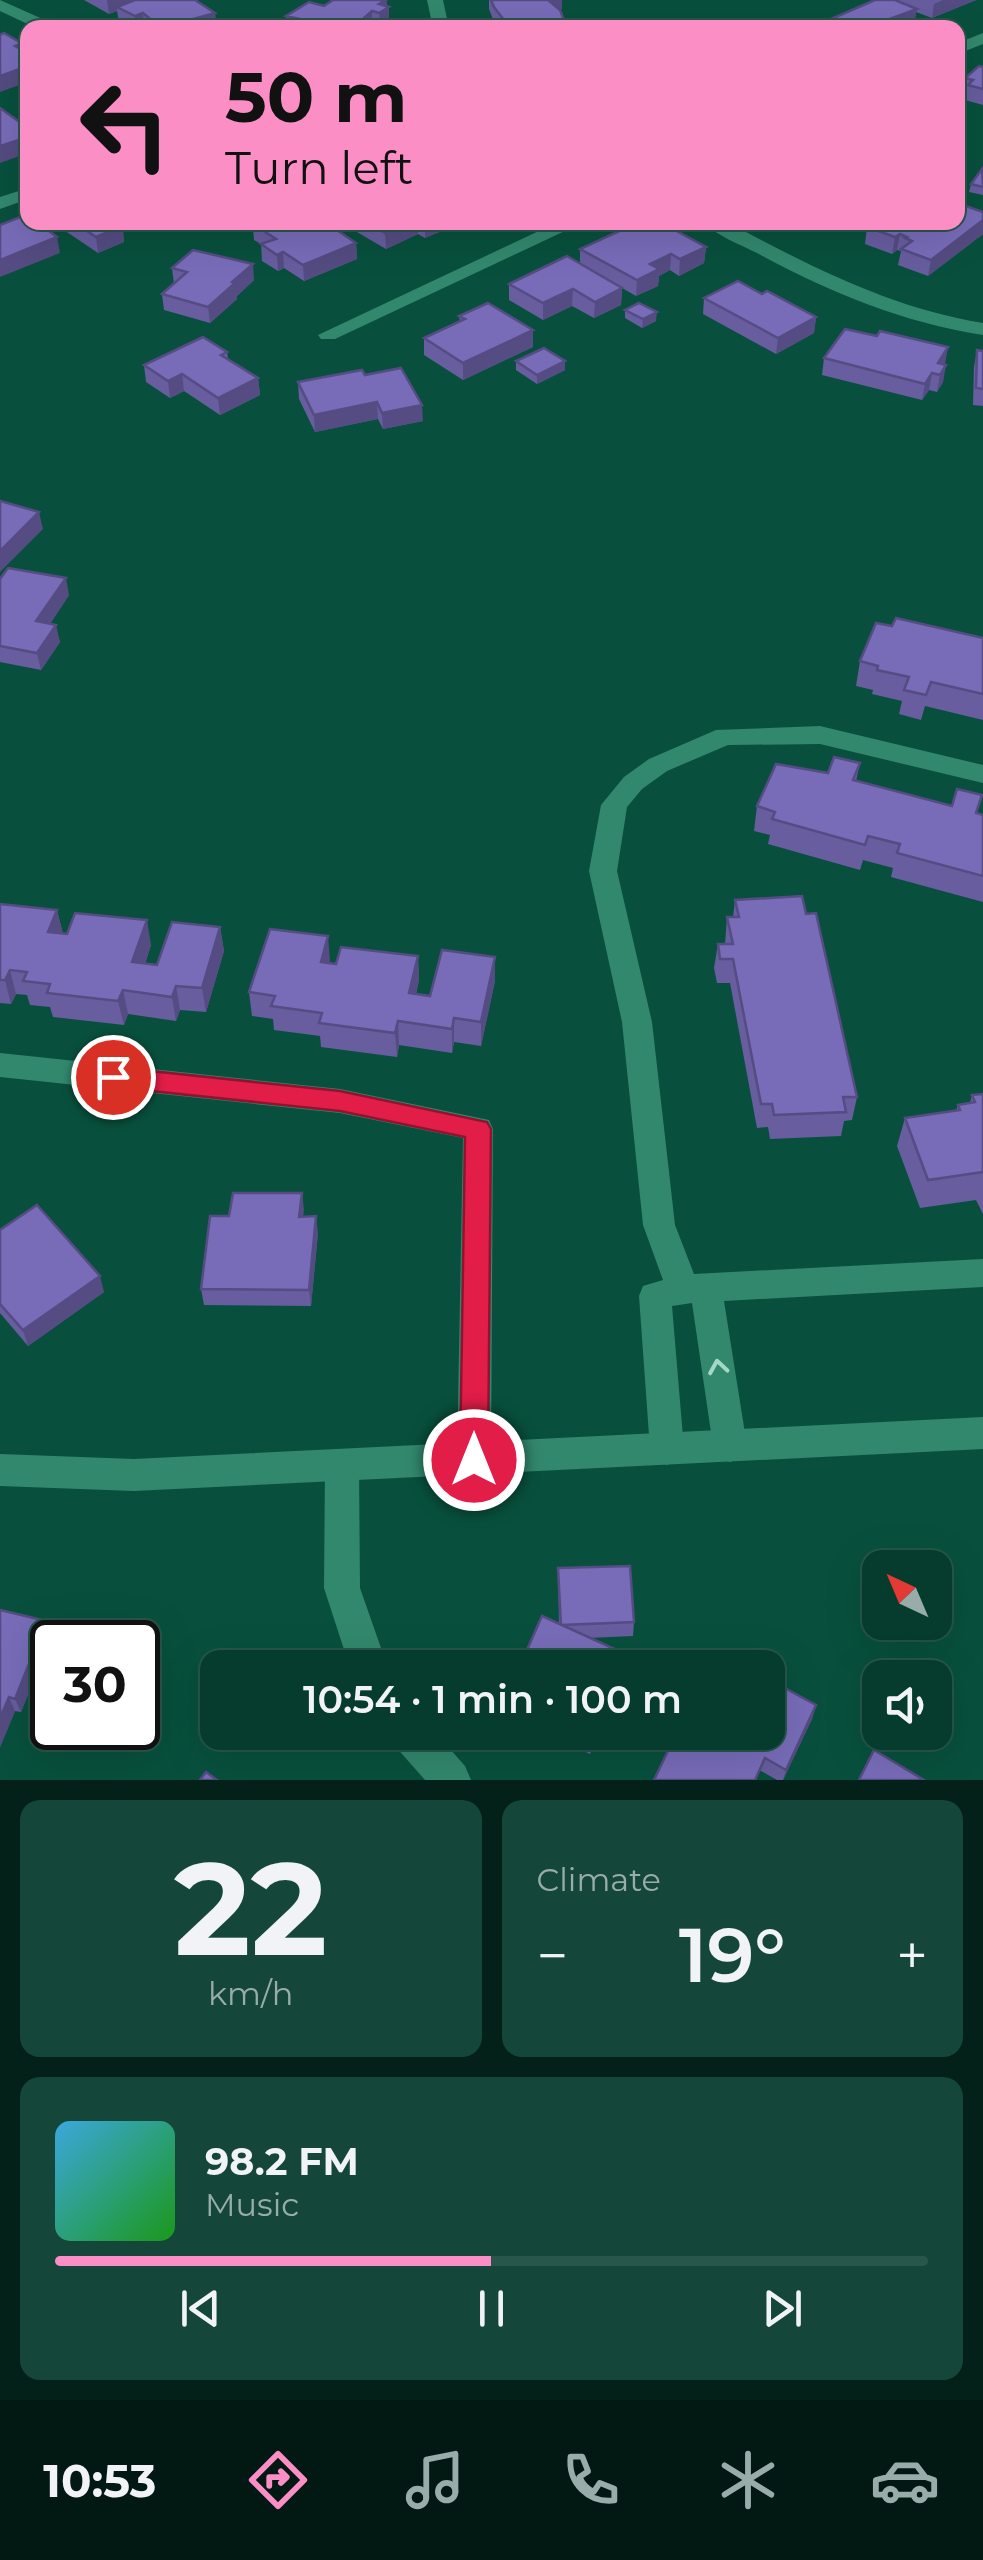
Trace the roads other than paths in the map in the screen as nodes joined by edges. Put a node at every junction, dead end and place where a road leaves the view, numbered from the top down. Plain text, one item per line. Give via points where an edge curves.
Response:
1 (0, 5) edge
2 (33, 20) edge
3 (557, 230) edge
4 (727, 230) edge
5 (983, 329) edge
6 (328, 334) dead end
7 (983, 774) edge
8 (0, 1065) edge
9 (983, 1273) edge
10 (681, 1291) junction
11 (983, 1433) edge
12 (730, 1446) junction
13 (667, 1449) junction
14 (474, 1460) junction
15 (342, 1466) junction
16 (0, 1470) edge
17 (363, 1650) edge
18 (425, 1750) edge
19 (451, 1780) edge

1 - 2 street
3 - 6 street
4 - 5 street via 888,308
7 - 10 street via 820,735 725,736 658,764 614,804 603,871 637,1022 659,1224
8 - 14 street via 340,1101 478,1129
9 - 10 street
12 -> 10 street
10 - 13 street
11 - 12 street
12 - 13 street
13 - 14 street
14 - 15 street
15 - 16 street via 134,1475
15 - 17 street via 342,1588
18 - 19 street

